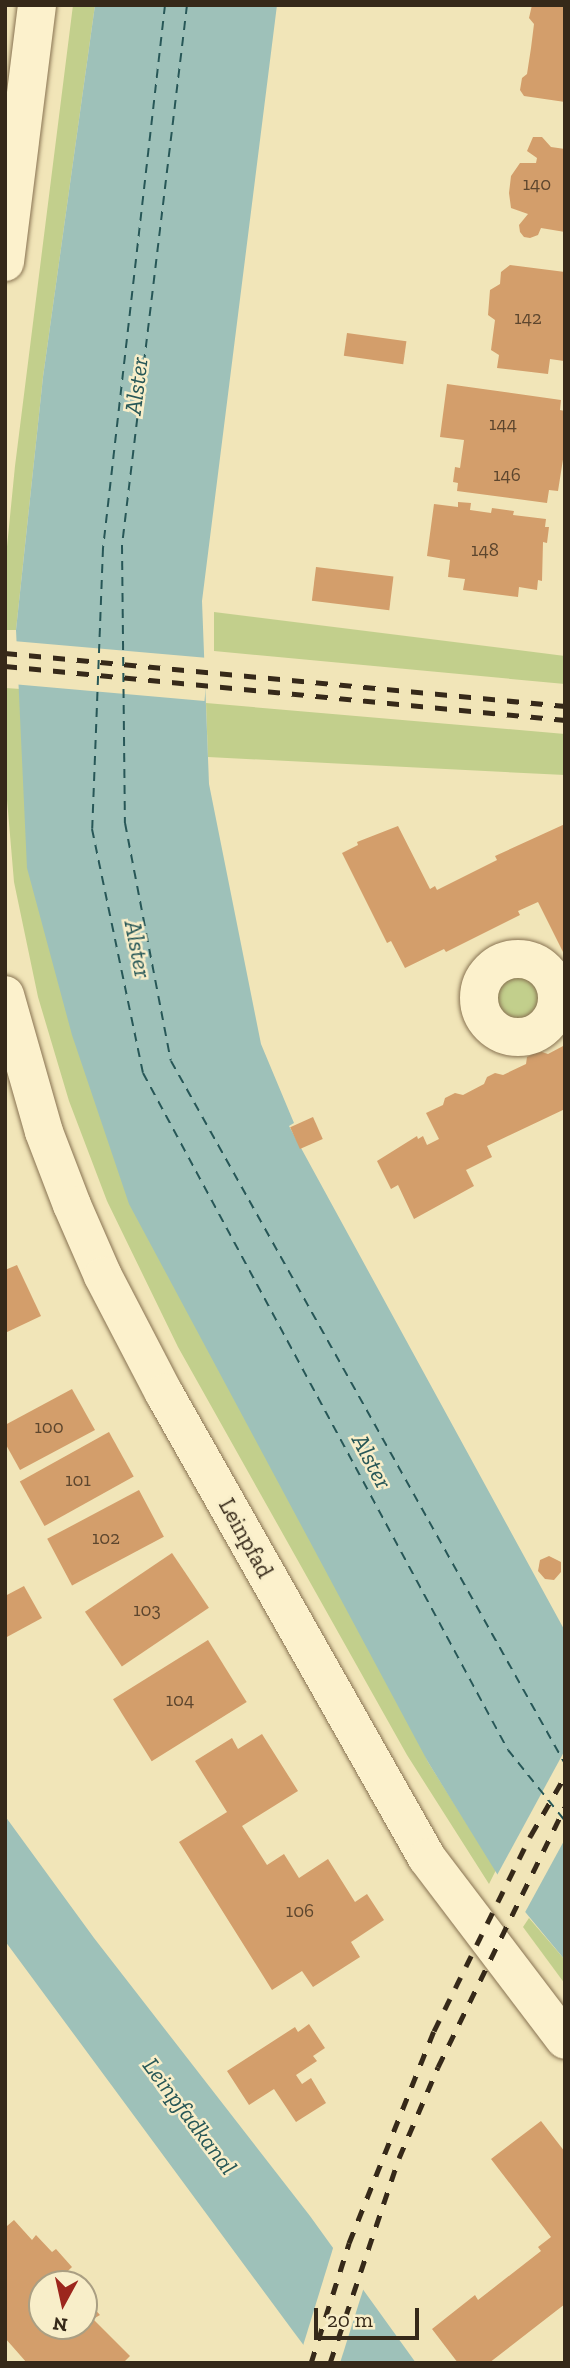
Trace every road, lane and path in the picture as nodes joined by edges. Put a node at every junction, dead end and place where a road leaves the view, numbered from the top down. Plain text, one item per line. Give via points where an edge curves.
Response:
1 (37, 5) edge
2 (5, 262) edge
3 (5, 995) edge
4 (565, 2040) edge

1 - 2 street
3 - 4 street, Leinpfad via 44,1132 72,1205 164,1393 427,1858

